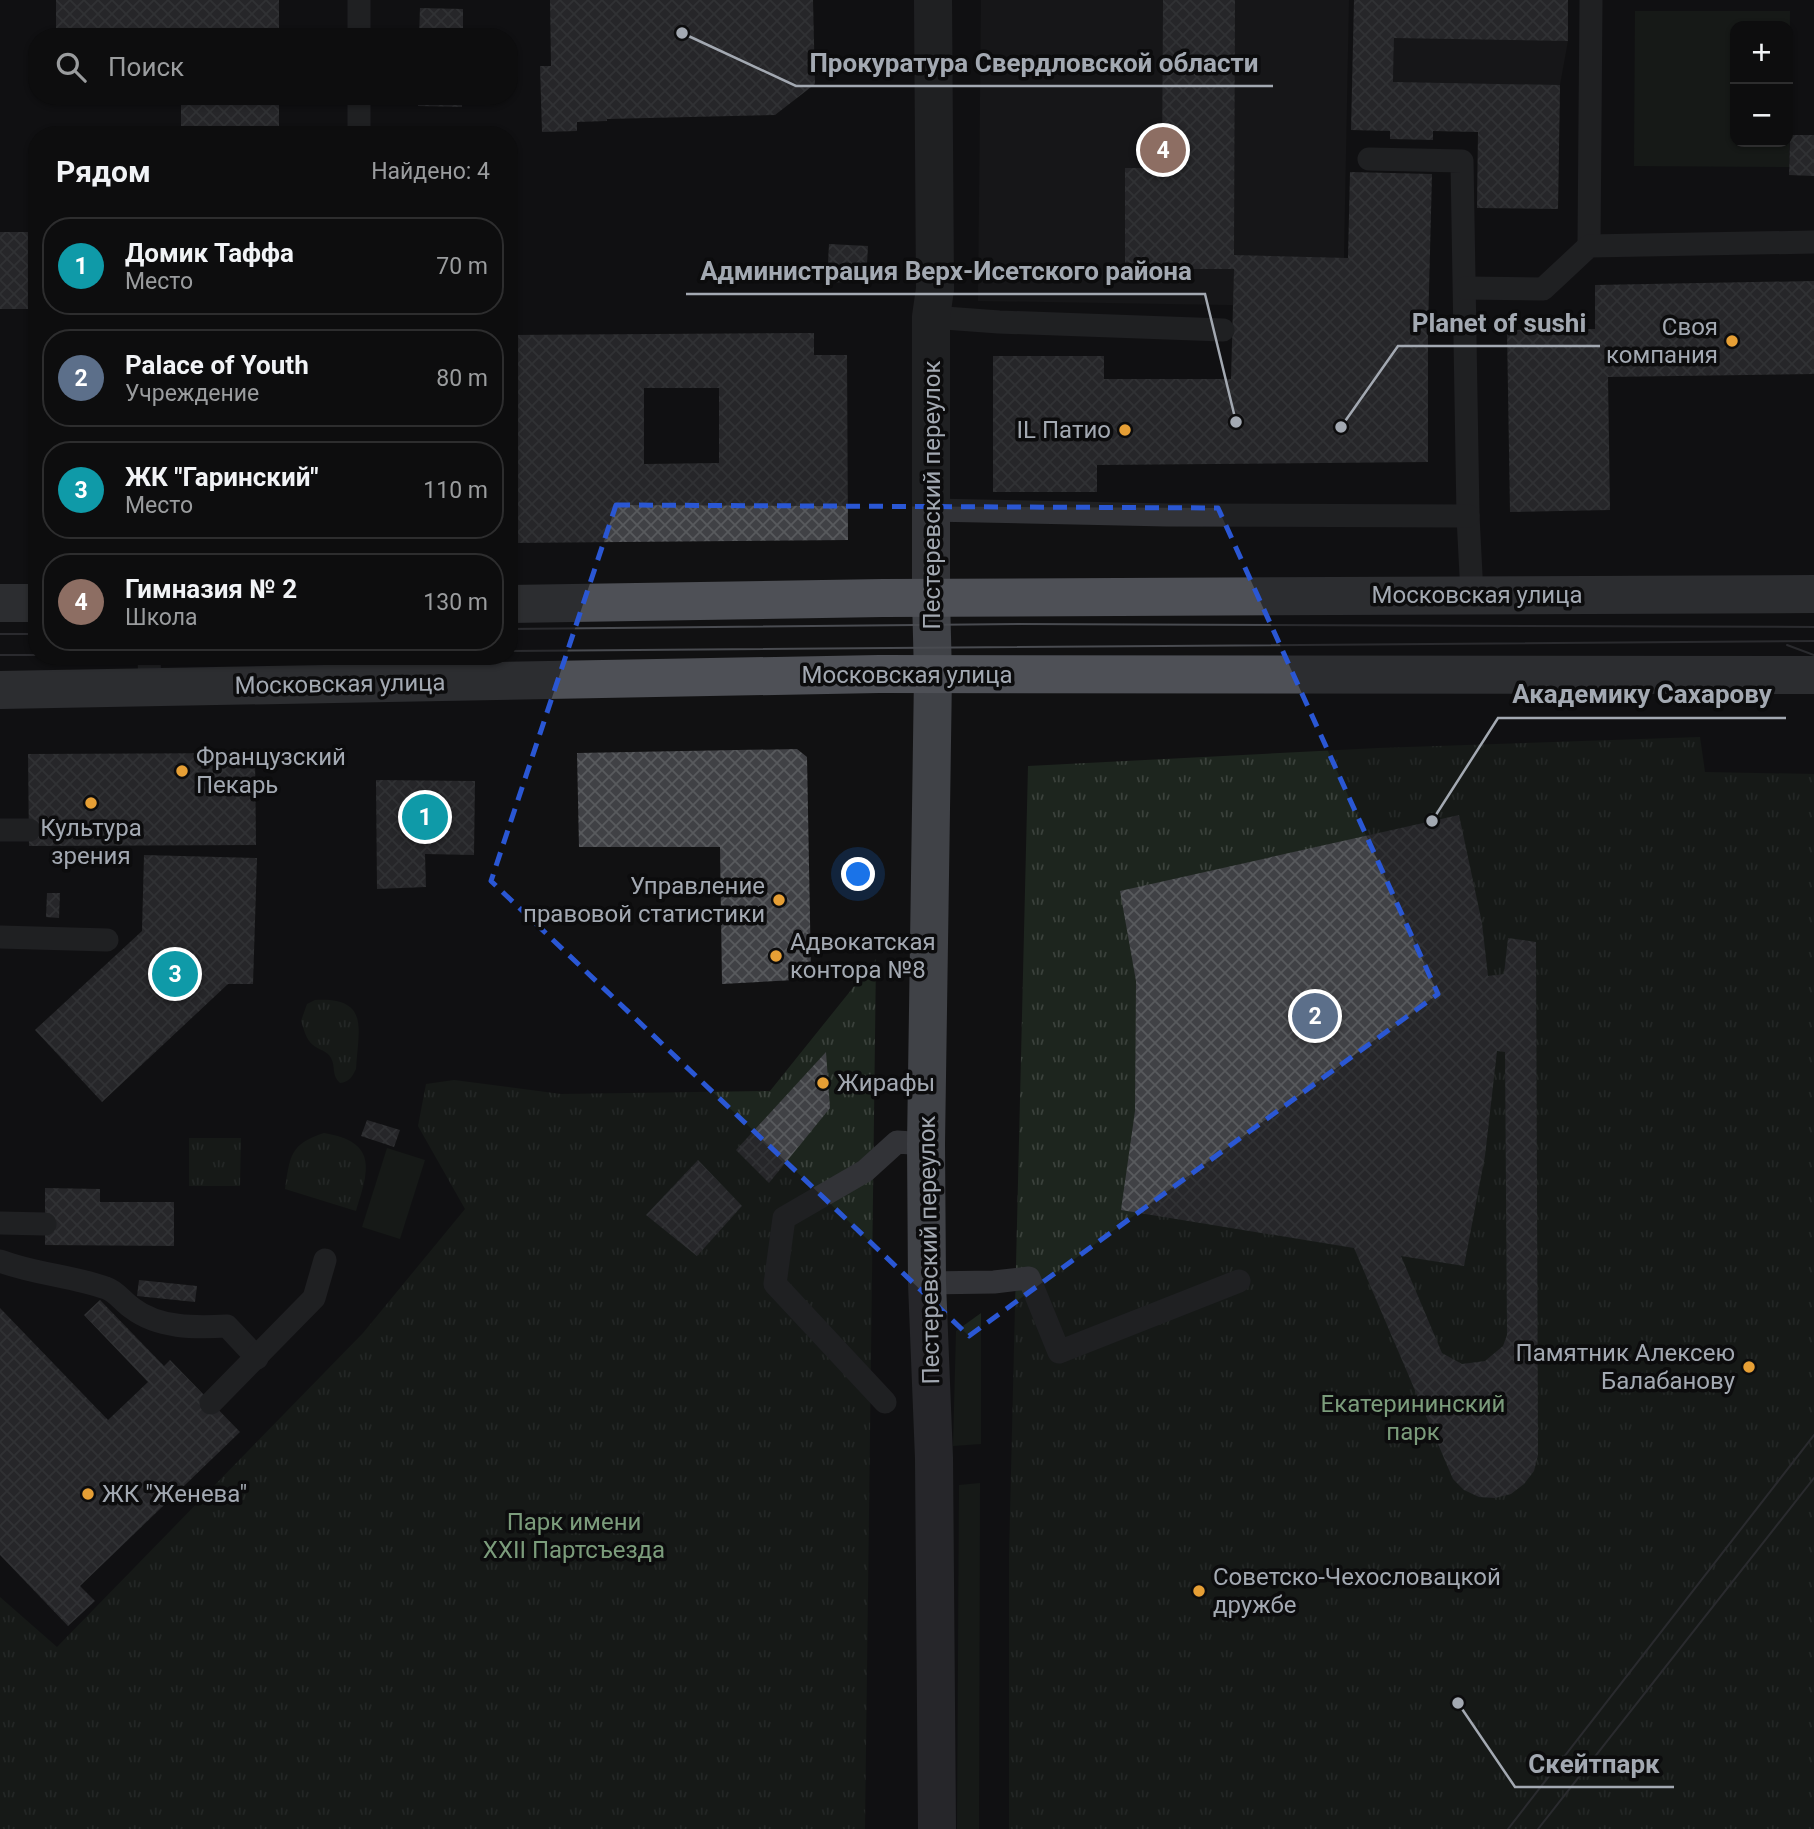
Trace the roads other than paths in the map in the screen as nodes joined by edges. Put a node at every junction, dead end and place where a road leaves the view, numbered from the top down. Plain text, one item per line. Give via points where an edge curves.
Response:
1 (359, 0) edge
2 (933, 0) edge
3 (1591, 0) edge
4 (359, 28) edge
5 (359, 105) edge
6 (359, 126) edge
7 (1369, 159) dead end
8 (1814, 242) edge
9 (1589, 246) junction
10 (1465, 288) junction
11 (931, 317) junction
12 (1223, 330) dead end
13 (930, 510) junction
14 (1468, 516) junction
15 (1814, 594) edge
16 (1472, 595) junction
17 (931, 598) junction
18 (0, 603) edge
19 (28, 603) edge
20 (518, 604) edge
21 (149, 672) edge
22 (933, 675) junction
23 (1814, 676) edge
24 (0, 690) edge
25 (0, 830) edge
26 (29, 830) dead end
27 (0, 937) edge
28 (107, 940) dead end
29 (926, 1144) junction
30 (0, 1223) edge
31 (45, 1224) dead end
32 (325, 1260) dead end
33 (0, 1261) edge
34 (1239, 1280) dead end
35 (927, 1283) junction
36 (257, 1358) junction
37 (885, 1402) dead end
38 (211, 1403) dead end
39 (937, 1829) edge

1 - 4 lane
2 - 11 street, Пестеревский переулок
3 - 9 lane
5 - 6 lane
7 - 10 lane via 1462,161
8 - 9 lane
9 - 10 lane via 1543,289
10 - 14 lane
11 - 12 lane
11 - 13 street, Пестеревский переулок
13 - 14 lane
13 - 17 street, Пестеревский переулок
14 - 16 lane
15 - 16 main road, Московская улица
16 - 17 main road, Московская улица
17 - 20 main road, Московская улица
17 - 22 main road, Пестеревский переулок
18 - 19 main road
21 - 22 main road, Московская улица
21 - 24 main road, Московская улица
22 - 23 main road, Московская улица
22 - 29 main road, Пестеревский переулок
25 - 26 lane
27 - 28 lane
29 - 35 main road, Пестеревский переулок
29 - 37 lane via 897,1142 865,1171 784,1218 775,1284
30 - 31 lane
32 - 36 lane via 314,1298
33 - 36 lane via 109,1289 133,1310 162,1322 198,1328 227,1326
34 - 35 lane via 1059,1352 1029,1278
35 - 39 main road, Пестеревский переулок
36 - 38 lane

